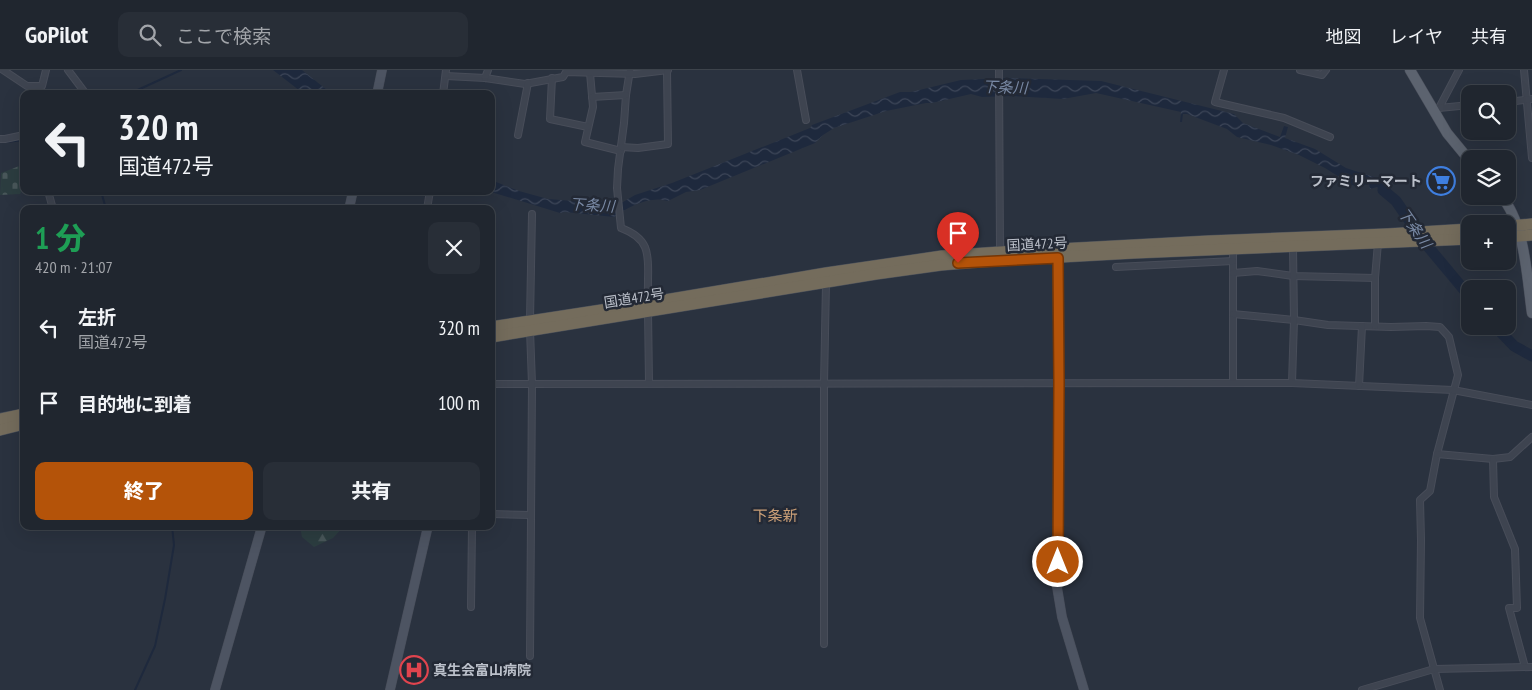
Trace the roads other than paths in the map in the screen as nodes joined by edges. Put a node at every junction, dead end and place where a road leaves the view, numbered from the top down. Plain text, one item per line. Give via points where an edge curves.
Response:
1 (2, 70) edge
2 (46, 70) edge
3 (68, 70) edge
4 (382, 70) edge
5 (488, 70) edge
6 (667, 70) edge
7 (797, 70) edge
8 (1000, 70) edge
9 (1224, 70) edge
10 (1300, 70) edge
11 (1326, 70) edge
12 (1410, 70) edge
13 (1459, 70) edge
14 (1524, 70) edge
15 (566, 71) edge
16 (630, 72) edge
17 (446, 73) edge
18 (590, 73) junction
19 (485, 78) junction
20 (552, 78) junction
21 (528, 83) junction
22 (27, 86) junction
23 (26, 90) edge
24 (83, 90) edge
25 (378, 90) edge
26 (444, 90) edge
27 (626, 95) junction
28 (592, 97) junction
29 (1529, 99) edge
30 (1516, 101) edge
31 (1461, 106) edge
32 (806, 120) dead end
33 (588, 127) junction
34 (518, 135) dead end
35 (20, 136) edge
36 (1330, 137) dead end
37 (0, 139) edge
38 (621, 149) junction
39 (1461, 150) edge
40 (1532, 158) edge
41 (532, 214) dead end
42 (1532, 224) edge
43 (1516, 229) edge
44 (1516, 229) edge
45 (1461, 230) edge
46 (1516, 234) edge
47 (1532, 235) edge
48 (1392, 238) junction
49 (1461, 240) edge
50 (1378, 243) junction
51 (1293, 247) junction
52 (1233, 249) junction
53 (1000, 252) junction
54 (1058, 258) junction
55 (1233, 261) junction
56 (1116, 267) dead end
57 (1233, 273) junction
58 (1293, 276) junction
59 (1375, 278) junction
60 (826, 283) junction
61 (647, 307) junction
62 (1532, 313) edge
63 (1233, 314) junction
64 (1294, 320) junction
65 (530, 325) junction
66 (1362, 326) junction
67 (1374, 326) junction
68 (495, 327) edge
69 (495, 335) edge
70 (649, 383) junction
71 (1059, 383) junction
72 (1233, 383) junction
73 (1292, 383) junction
74 (495, 384) edge
75 (532, 384) junction
76 (824, 384) junction
77 (1359, 386) junction
78 (1453, 390) junction
79 (1532, 405) edge
80 (20, 415) edge
81 (0, 419) edge
82 (20, 425) edge
83 (0, 430) edge
84 (1532, 438) edge
85 (1437, 454) junction
86 (1493, 459) junction
87 (495, 514) edge
88 (531, 514) junction
89 (261, 530) edge
90 (427, 530) edge
91 (472, 530) edge
92 (472, 607) dead end
93 (824, 644) dead end
94 (530, 656) dead end
95 (1528, 667) edge
96 (1434, 669) junction
97 (215, 690) edge
98 (390, 690) edge
99 (1084, 690) edge
100 (1362, 690) edge
101 (1440, 690) edge

1 - 22 street
2 - 22 street via 42,86
3 - 24 street
4 - 25 street
5 - 19 street
6 - 16 street
6 - 38 street via 668,144
7 - 32 street
8 - 53 street
9 - 36 street via 1215,102 1284,118
10 - 11 street via 1322,76
12 - 39 main road
13 - 31 street via 1439,108
14 - 29 street
15 - 18 street
15 - 20 street via 563,77
16 - 18 street
16 - 27 street
17 - 19 street
17 - 26 street
18 - 28 street
19 - 21 street
20 - 21 street
20 - 33 street via 550,119
21 - 34 street
22 - 23 street
27 - 28 street
27 - 38 street
28 - 33 street
29 - 30 street
29 - 40 street
33 - 38 street via 585,142
35 - 37 street
38 - 61 street via 617,191 620,225 634,233 648,254
41 - 65 street
42 - 43 highway
44 - 47 highway
45 - 48 highway, 国道472号
46 - 62 main road
48 - 49 highway, 国道472号
48 - 50 highway, 国道472号
48 - 53 highway, 国道472号 via 1294,237
50 - 51 highway, 国道472号
50 - 59 street
51 - 52 highway, 国道472号
51 - 58 street
52 - 54 highway, 国道472号
52 - 55 street
53 - 61 highway, 国道472号 via 942,256 826,273
54 - 60 highway, 国道472号 via 941,265
54 - 71 street
55 - 56 street
55 - 57 street
57 - 58 street via 1256,270
57 - 63 street
58 - 59 street
58 - 64 street
59 - 67 street
60 - 61 highway, 国道472号
60 - 76 street
61 - 65 highway, 国道472号
61 - 70 street
63 - 64 street
63 - 72 street
64 - 66 street
64 - 73 street
65 - 68 highway, 国道472号
65 - 69 highway, 国道472号
65 - 75 street
66 - 67 street
66 - 77 street
67 - 78 street via 1440,327 1449,337 1458,375
70 - 75 street
70 - 76 street
71 - 72 street
71 - 76 street
71 - 99 street via 1057,587 1062,617
72 - 73 street
73 - 77 street
74 - 75 street
75 - 88 street
76 - 93 street
77 - 78 street
78 - 79 street
78 - 85 street
80 - 81 highway
82 - 83 highway
84 - 86 street via 1510,457
85 - 86 street
85 - 96 street via 1430,491 1420,500 1420,618
86 - 95 street via 1494,497 1515,549 1517,608 1509,608
87 - 88 street
88 - 94 street
89 - 97 street
90 - 98 street
91 - 92 street
95 - 96 street
96 - 100 street
96 - 101 street

